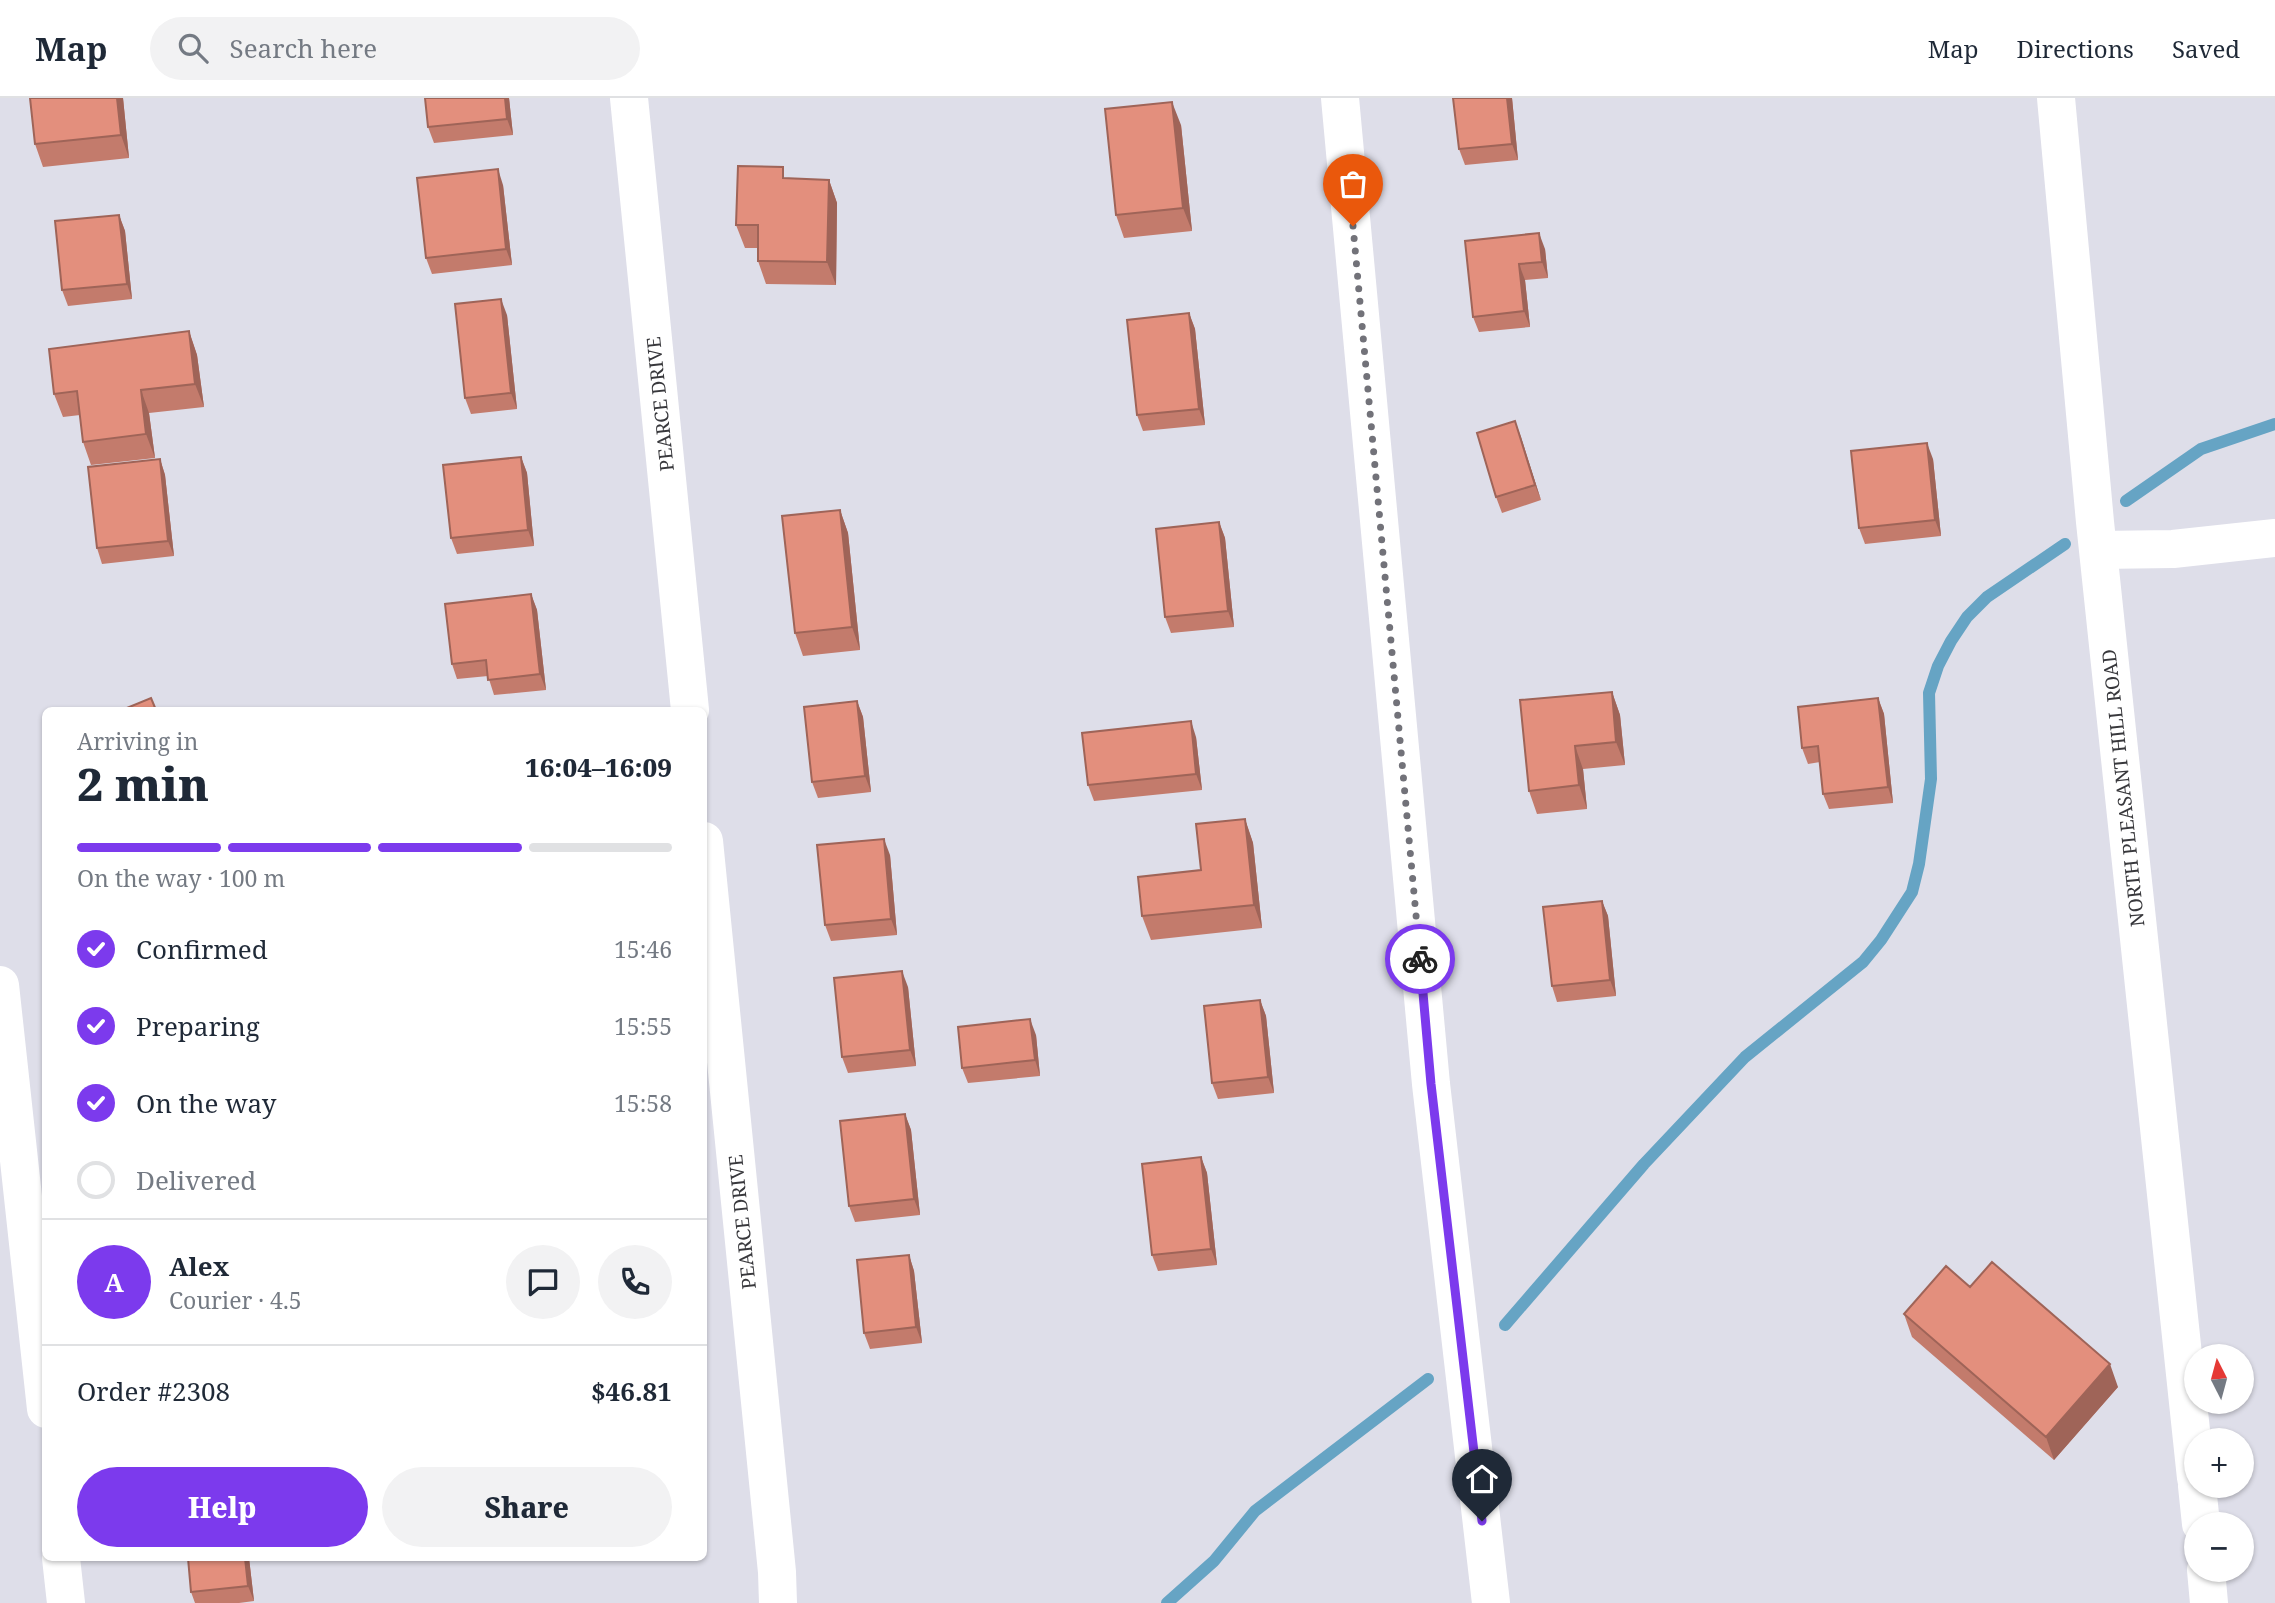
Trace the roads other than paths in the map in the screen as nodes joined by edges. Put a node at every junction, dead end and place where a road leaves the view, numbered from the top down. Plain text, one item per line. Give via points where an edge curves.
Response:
1 (629, 98) edge
2 (1340, 98) edge
3 (2056, 98) edge
4 (2275, 538) edge
5 (2098, 551) junction
6 (690, 707) edge
7 (707, 871) edge
8 (0, 985) edge
9 (42, 1372) edge
10 (2191, 1428) edge
11 (61, 1561) edge
12 (2207, 1582) edge
13 (66, 1603) edge
14 (778, 1603) edge
15 (1491, 1603) edge
16 (2209, 1603) edge

1 - 6 street, PEARCE DRIVE
2 - 15 street via 1430,1070
3 - 5 street, NORTH PLEASANT HILL ROAD
4 - 5 street
5 - 10 street, NORTH PLEASANT HILL ROAD
7 - 14 street, PEARCE DRIVE
8 - 9 street
11 - 13 street
12 - 16 street

